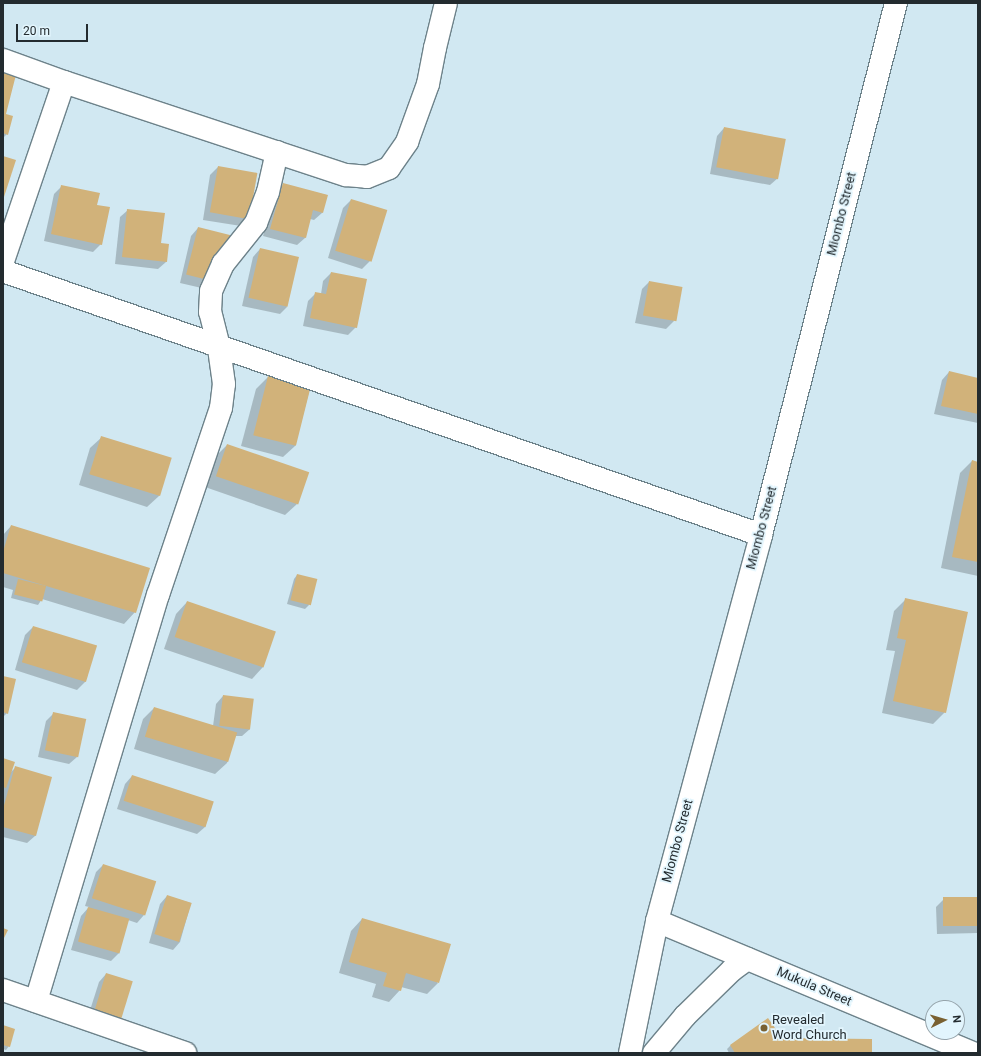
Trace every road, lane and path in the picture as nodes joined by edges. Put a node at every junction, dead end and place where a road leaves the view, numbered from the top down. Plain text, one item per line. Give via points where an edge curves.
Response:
1 (446, 3) edge
2 (896, 3) edge
3 (3, 60) edge
4 (64, 82) junction
5 (277, 152) junction
6 (3, 261) edge
7 (3, 271) edge
8 (219, 347) junction
9 (760, 535) junction
10 (657, 922) junction
11 (748, 960) junction
12 (3, 990) edge
13 (36, 1001) junction
14 (185, 1053) edge
15 (630, 1053) edge
16 (654, 1053) edge
17 (972, 1053) edge

1 - 5 street via 428,84 407,142 389,168 368,177 346,175
2 - 9 street, Miombo Street
3 - 4 street
4 - 5 street
4 - 6 street
5 - 8 street via 268,192 256,224 223,264 211,291 210,312
7 - 8 street
8 - 9 street
8 - 13 street via 224,384 221,408 158,595
9 - 10 street, Miombo Street
10 - 11 street, Mukula Street
10 - 15 street, Miombo Street
11 - 16 street via 732,970 685,1016
11 - 17 street, Mukula Street
12 - 13 street
13 - 14 street

